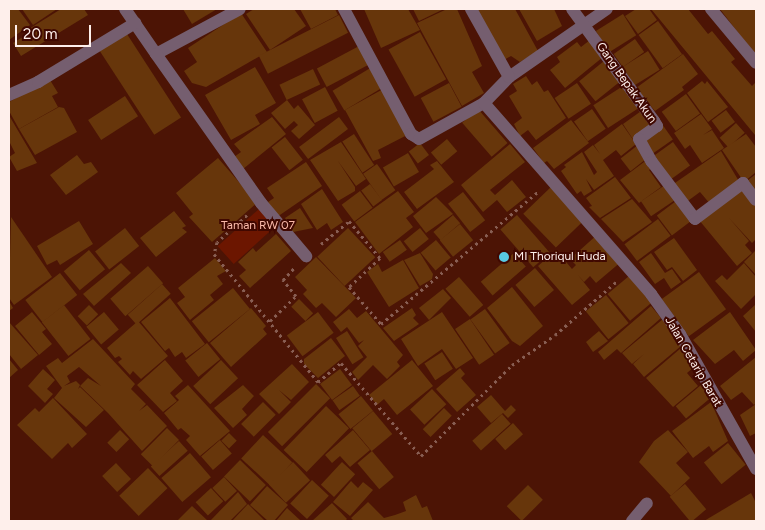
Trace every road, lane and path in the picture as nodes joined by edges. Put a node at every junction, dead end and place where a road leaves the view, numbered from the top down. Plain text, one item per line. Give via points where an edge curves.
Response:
1 (125, 9) edge
2 (240, 9) edge
3 (344, 9) edge
4 (471, 9) edge
5 (572, 9) edge
6 (607, 9) edge
7 (711, 9) edge
8 (135, 22) junction
9 (581, 25) junction
10 (156, 54) junction
11 (756, 63) edge
12 (509, 77) junction
13 (9, 95) edge
14 (484, 103) junction
15 (551, 180) junction
16 (756, 200) edge
17 (261, 203) junction
18 (306, 256) junction
19 (631, 269) junction
20 (270, 321) junction
21 (756, 469) edge
22 (648, 503) dead end
23 (632, 521) edge

1 - 8 street
2 - 10 street
3 - 14 street via 416,139 422,139
4 - 12 street
5 - 9 street
6 - 9 street
7 - 11 street
8 - 10 street
8 - 13 street via 38,82
9 - 12 street
9 - 16 street, Gang Bepak Akun via 600,44 657,126 639,139 652,162 695,219 742,183
10 - 17 street
12 - 14 street
14 - 15 street, Jalan Cetarip Barat
15 - 18 path via 381,324 350,287 380,258 349,220
15 - 19 street, Jalan Cetarip Barat
17 - 18 street
17 - 20 path via 217,242 214,252
18 - 20 path via 283,280 296,296
19 - 20 path via 555,335 512,365 421,456 341,363 318,382
19 - 21 street, Jalan Cetarip Barat via 680,334
22 - 23 street

